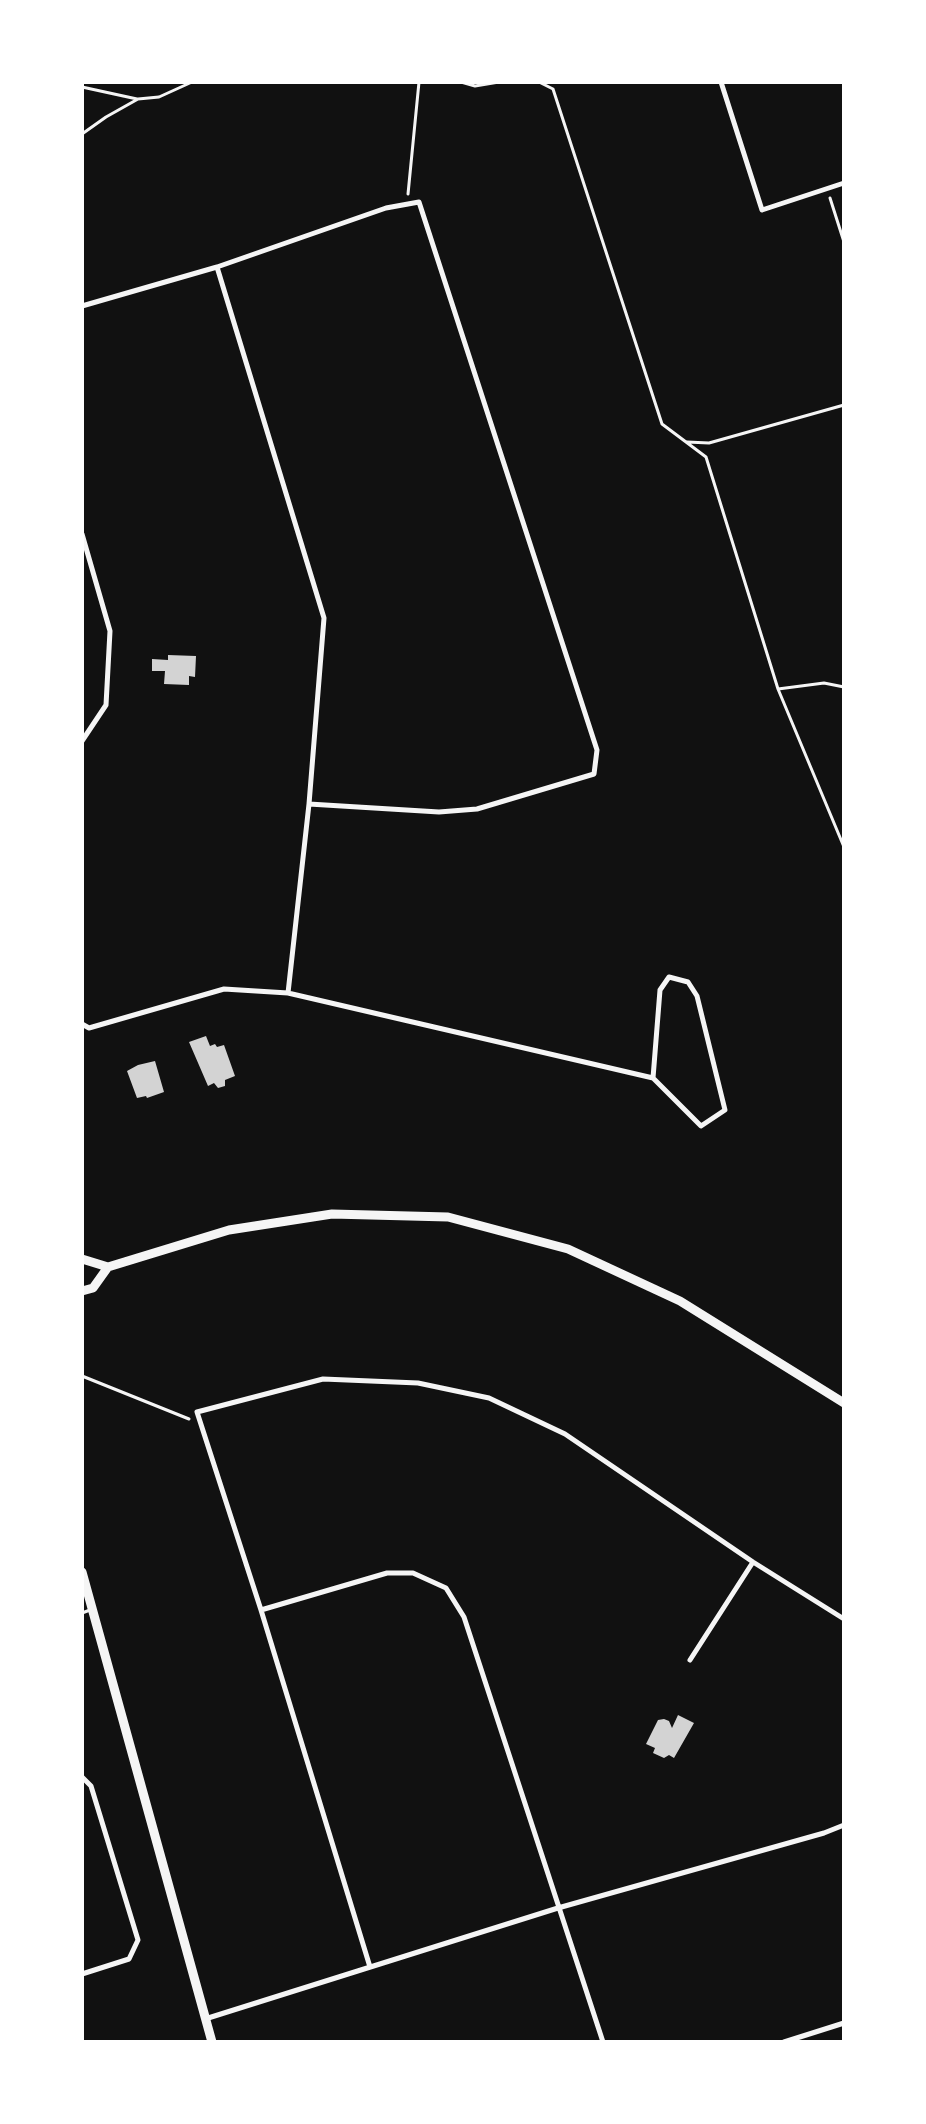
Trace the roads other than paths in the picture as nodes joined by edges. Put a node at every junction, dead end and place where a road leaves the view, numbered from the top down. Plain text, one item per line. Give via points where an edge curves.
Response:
1 (722, 82) edge
2 (844, 183) edge
3 (216, 268) junction
4 (82, 306) edge
5 (82, 534) edge
6 (89, 553) junction
7 (82, 555) edge
8 (82, 741) edge
9 (309, 804) junction
10 (288, 993) junction
11 (82, 1024) edge
12 (653, 1078) junction
13 (82, 1259) edge
14 (108, 1267) junction
15 (82, 1291) edge
16 (844, 1403) edge
17 (753, 1562) junction
18 (82, 1572) edge
19 (93, 1609) junction
20 (261, 1610) junction
21 (82, 1613) edge
22 (844, 1618) edge
23 (690, 1660) dead end
24 (82, 1777) edge
25 (844, 1825) edge
26 (558, 1908) junction
27 (370, 1967) junction
28 (82, 1974) edge
29 (205, 2019) junction
30 (844, 2023) edge
31 (212, 2042) edge
32 (603, 2042) edge
33 (784, 2042) edge

1 - 2 street via 762,210
3 - 4 street
3 - 9 street via 324,618
3 - 9 street via 386,208 419,202 597,750 594,774 477,809 439,812
5 - 6 street
6 - 7 street
6 - 8 street via 110,631 106,705
9 - 10 street
10 - 11 street via 224,989 89,1028
10 - 12 street
12 - 12 street via 701,1126 725,1110 697,996 688,982 669,976 660,990
13 - 14 main road
14 - 15 main road via 93,1288
14 - 16 main road via 229,1230 332,1214 448,1217 568,1249 680,1302
17 - 20 street via 565,1434 489,1398 418,1383 324,1380 197,1412
17 - 22 street
17 - 23 street
18 - 19 main road
19 - 21 lane
19 - 29 main road
20 - 26 street via 387,1573 413,1573 446,1588 464,1617
20 - 27 street
24 - 28 street via 91,1786 138,1940 129,1959
25 - 26 street
26 - 27 street
26 - 32 street
27 - 29 street
29 - 31 main road
30 - 33 street

